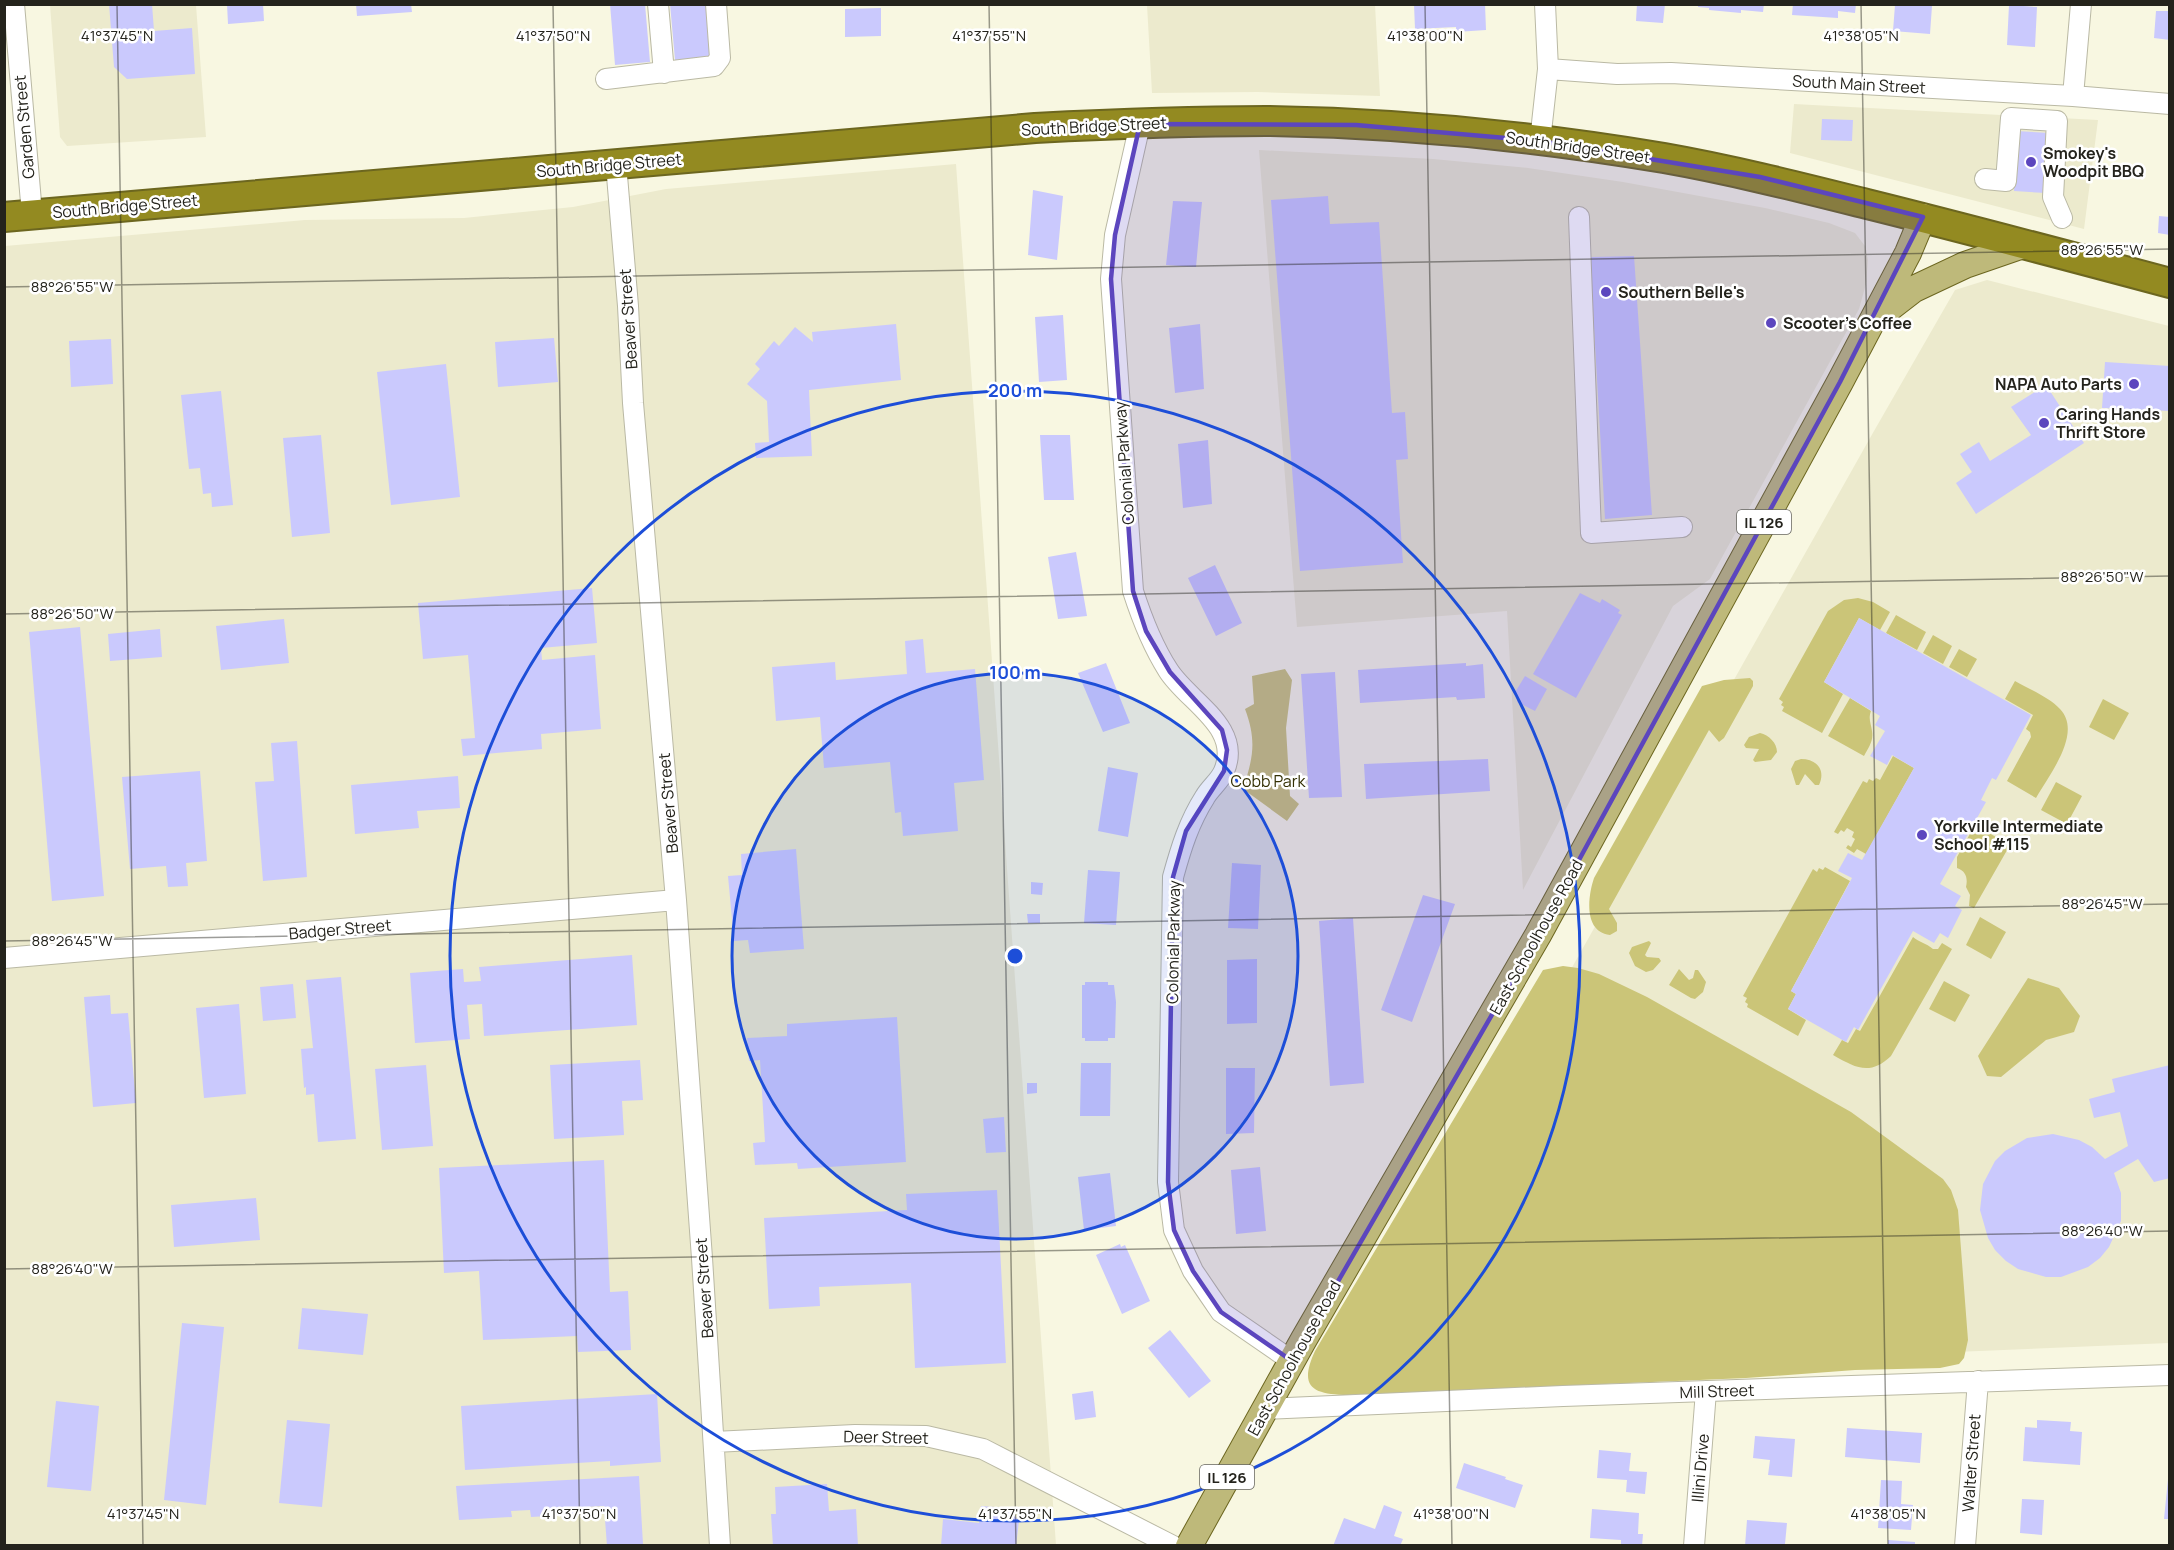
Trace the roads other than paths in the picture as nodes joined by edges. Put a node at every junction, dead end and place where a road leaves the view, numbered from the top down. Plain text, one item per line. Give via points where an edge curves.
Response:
1 (14, 4) edge
2 (658, 4) edge
3 (716, 4) edge
4 (1545, 4) edge
5 (2081, 4) edge
6 (1548, 69) junction
7 (664, 73) junction
8 (606, 79) dead end
9 (2073, 96) junction
10 (2169, 104) edge
11 (1140, 124) junction
12 (1540, 141) junction
13 (616, 164) junction
14 (1985, 179) dead end
15 (18, 215) edge
16 (1579, 217) dead end
17 (1923, 217) junction
18 (2062, 218) dead end
19 (2023, 244) junction
20 (2169, 283) edge
21 (1871, 322) junction
22 (1682, 527) dead end
23 (676, 900) junction
24 (4, 958) edge
25 (1292, 1361) junction
26 (2169, 1375) edge
27 (1978, 1381) junction
28 (1706, 1391) junction
29 (1265, 1409) junction
30 (714, 1442) junction
31 (720, 1545) edge
32 (1173, 1545) edge
33 (1189, 1545) edge
34 (1694, 1545) edge
35 (1965, 1545) edge

1 - 15 street, Garden Street
2 - 7 street
3 - 7 street via 720,58 714,66
4 - 6 street
5 - 9 street
6 - 9 street, South Main Street
6 - 12 street
7 - 8 street
9 - 10 street, South Main Street
11 - 12 highway, South Bridge Street via 1259,121 1356,125
11 - 13 highway, South Bridge Street via 1035,128
11 - 25 street, Colonial Parkway via 1115,235 1111,279 1133,591 1146,631 1170,672 1222,730 1227,750 1224,771 1186,831 1173,877 1168,1182 1174,1230 1192,1271 1221,1312
12 - 17 highway, South Bridge Street via 1664,158 1760,177
13 - 15 highway, South Bridge Street
13 - 23 street, Beaver Street
14 - 18 street via 2006,181 2011,118 2057,121 2053,197
16 - 22 street via 1591,533
17 - 19 highway, South Bridge Street
17 - 21 main road, East Schoolhouse Road
19 - 20 highway, South Bridge Street
19 - 21 main road, East Schoolhouse Road via 1914,289
21 - 25 main road, East Schoolhouse Road / IL 126 via 1532,946
23 - 24 street, Badger Street
23 - 30 street, Beaver Street
25 - 29 main road, East Schoolhouse Road
26 - 27 street, Mill Street
27 - 28 street, Mill Street
27 - 35 street, Walter Street
28 - 29 street, Mill Street
28 - 34 street, Illini Drive
29 - 33 main road, East Schoolhouse Road / IL 126
30 - 31 street
30 - 32 street, Deer Street via 855,1435 926,1436 983,1449

